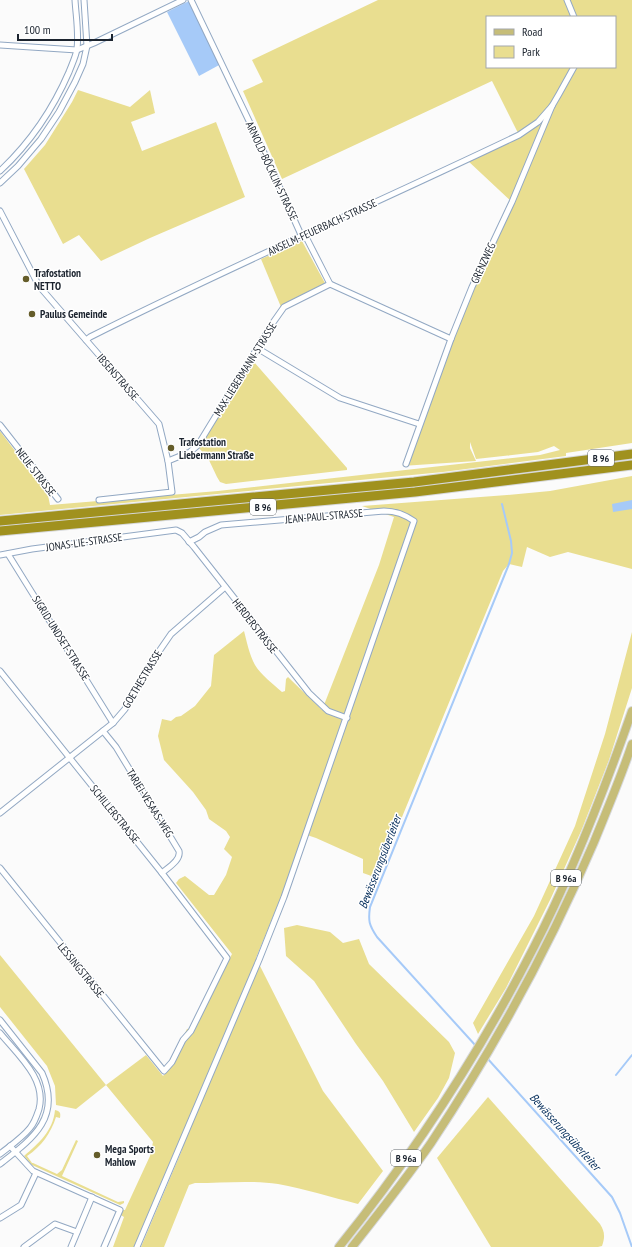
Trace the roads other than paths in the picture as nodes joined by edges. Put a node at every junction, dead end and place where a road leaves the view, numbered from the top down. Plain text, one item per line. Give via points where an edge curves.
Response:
1 (75, 0) edge
2 (84, 0) edge
3 (183, 0) edge
4 (191, 0) edge
5 (567, 0) edge
6 (574, 16) edge
7 (0, 45) edge
8 (88, 46) junction
9 (77, 50) junction
10 (573, 68) edge
11 (552, 106) junction
12 (0, 171) edge
13 (0, 183) edge
14 (0, 211) edge
15 (302, 237) junction
16 (330, 284) junction
17 (451, 339) junction
18 (86, 340) junction
19 (257, 348) junction
20 (419, 424) junction
21 (0, 426) edge
22 (632, 454) edge
23 (168, 461) junction
24 (406, 464) dead end
25 (632, 465) edge
26 (58, 499) dead end
27 (99, 500) dead end
28 (0, 521) edge
29 (169, 530) joint
30 (0, 531) edge
31 (189, 542) junction
32 (8, 554) junction
33 (0, 555) edge
34 (225, 587) junction
35 (0, 671) edge
36 (632, 710) edge
37 (347, 718) junction
38 (113, 723) junction
39 (103, 731) junction
40 (632, 744) edge
41 (69, 757) junction
42 (0, 813) edge
43 (0, 868) edge
44 (162, 873) junction
45 (227, 958) joint
46 (0, 1020) edge
47 (0, 1033) edge
48 (10, 1146) junction
49 (16, 1152) junction
50 (0, 1154) edge
51 (0, 1164) edge
52 (36, 1173) junction
53 (92, 1197) junction
54 (0, 1218) edge
55 (77, 1232) junction
56 (24, 1247) edge
57 (71, 1247) edge
58 (104, 1247) edge
59 (137, 1247) edge
60 (339, 1247) edge
61 (352, 1247) edge

1 - 9 street
2 - 8 street
3 - 8 street
4 - 15 street, ARNOLD-BÖCKLIN-STRASSE
5 - 6 street
7 - 9 street
8 - 9 street
8 - 13 street via 83,64 59,112 41,139
9 - 12 street via 45,118
10 - 11 street, GRENZWEG
11 - 15 street, ANSELM-FEUERBACH-STRASSE via 538,122 519,135
11 - 17 street, GRENZWEG
14 - 18 street, IBSENSTRASSE via 36,281
15 - 16 street, ARNOLD-BÖCKLIN-STRASSE via 307,239
15 - 18 street, ANSELM-FEUERBACH-STRASSE via 180,292
16 - 17 street
16 - 19 street, MAX-LIEBERMANN-STRASSE via 284,307
17 - 20 street, GRENZWEG
18 - 23 street, IBSENSTRASSE via 159,424
19 - 20 street via 340,398
19 - 23 street, MAX-LIEBERMANN-STRASSE via 198,445 190,452
20 - 24 street, GRENZWEG
21 - 26 street, NEUE STRASSE
22 - 28 highway, B 96 via 414,482
23 - 27 street, IBSENSTRASSE via 172,492
25 - 30 highway, B 96 via 414,492
29 - 31 street, HERDERSTRASSE via 182,533
29 - 32 street, JONAS-LIE-STRASSE
31 - 34 street, HERDERSTRASSE
31 - 37 street, JEAN-PAUL-STRASSE via 221,525 384,511 400,512 414,521
32 - 33 street, JONAS-LIE-STRASSE
32 - 38 street, SIGRID-UNDSET-STRASSE
34 - 37 street, HERDERSTRASSE via 308,693 328,711
34 - 38 street, GOETHESTRASSE via 171,634 125,709
35 - 41 street, SCHILLERSTRASSE
36 - 60 main road, B 96a via 602,795 566,879 534,946 484,1038 445,1102 398,1170
37 - 59 street via 259,960
38 - 39 street, GOETHESTRASSE
39 - 41 street, GOETHESTRASSE
39 - 44 street, TARJEI-VESAAS-WEG via 116,747 179,851 178,859
40 - 61 main road, B 96a via 574,888 546,948 493,1044 426,1149
41 - 42 street, GOETHESTRASSE
41 - 44 street, SCHILLERSTRASSE
43 - 45 street, LESSINGSTRASSE via 164,1071 191,1031
44 - 45 street, SCHILLERSTRASSE
46 - 49 street via 47,1083 49,1104 44,1120 34,1136
47 - 48 street via 34,1075 40,1091 37,1116 30,1128
48 - 49 street
48 - 50 street
49 - 51 street
49 - 52 street
52 - 53 street
52 - 54 street via 21,1205
53 - 55 street
53 - 58 street via 120,1210
55 - 56 street via 55,1224
55 - 57 street

